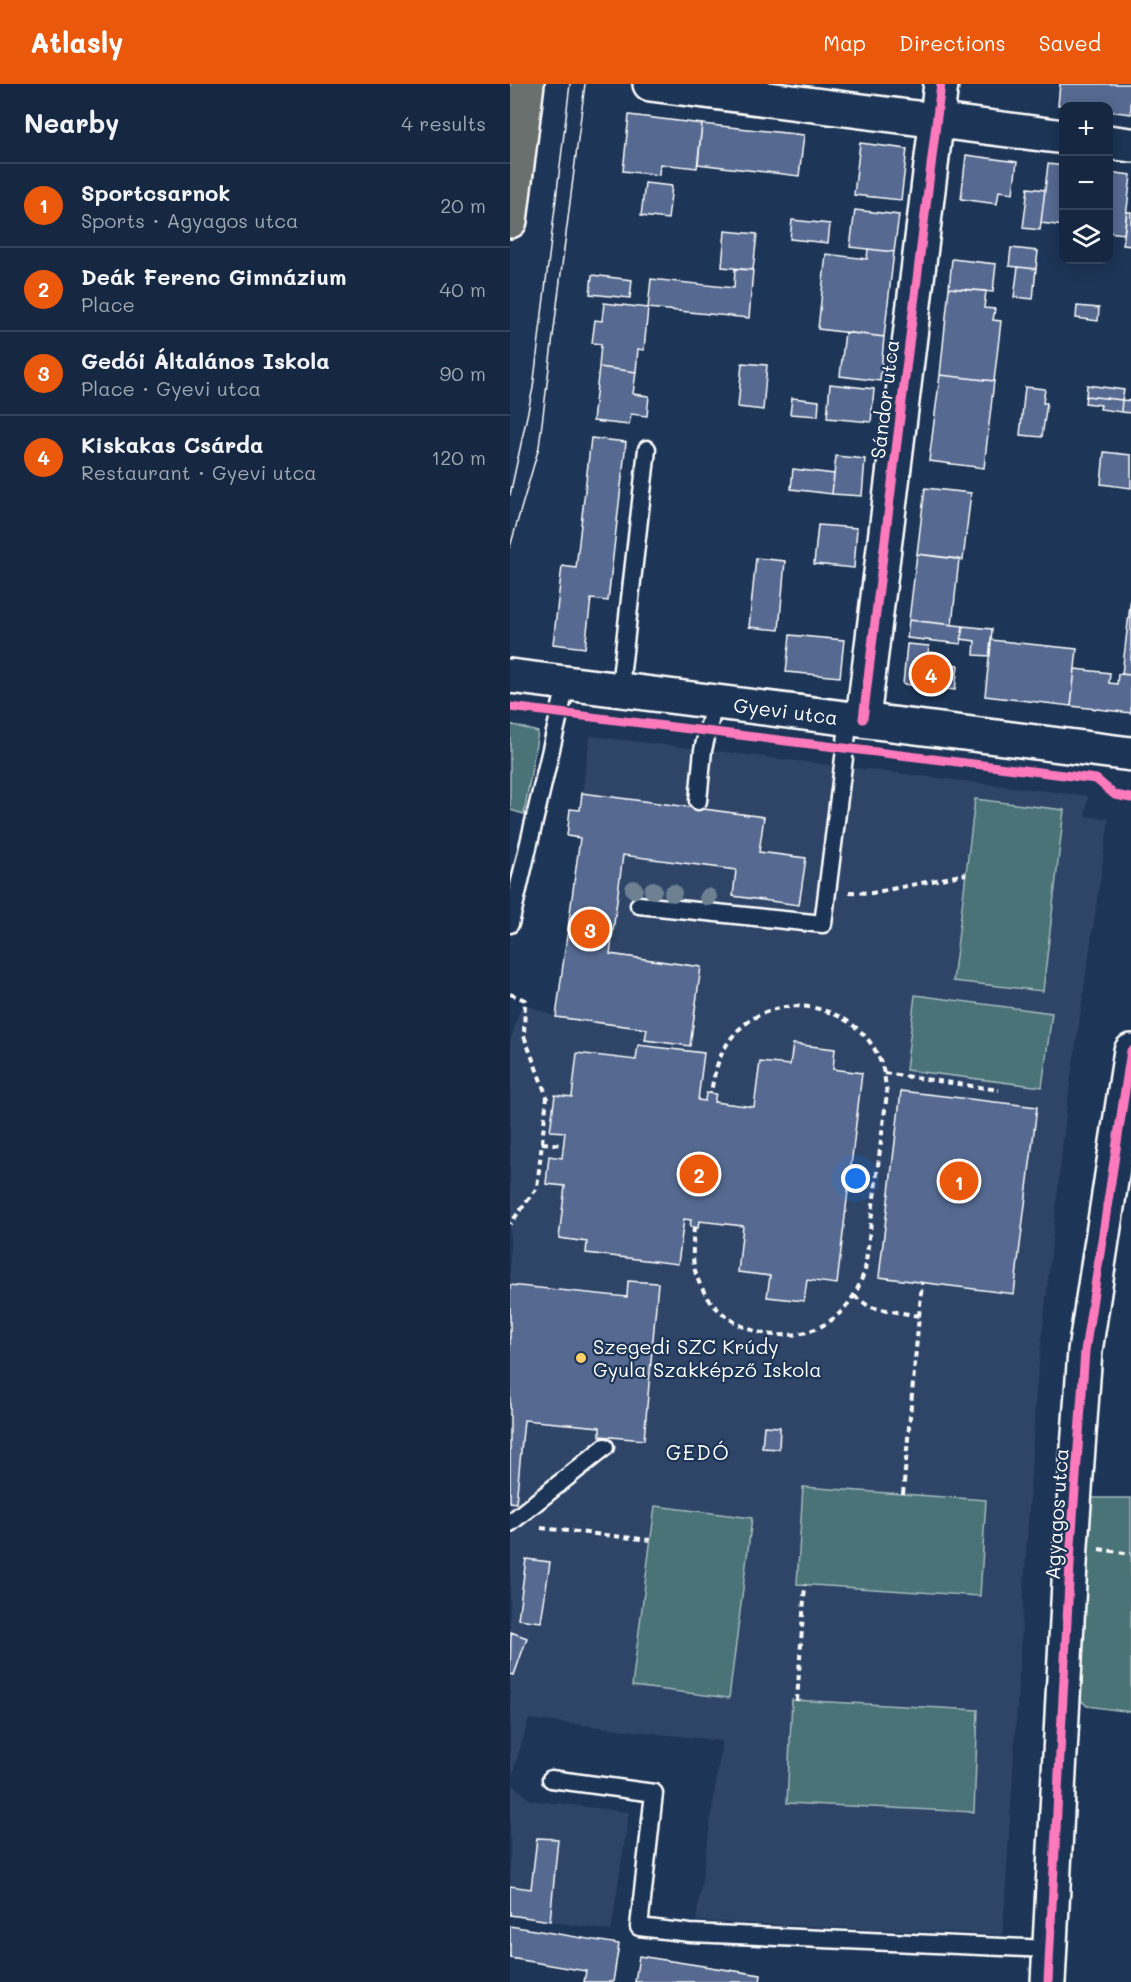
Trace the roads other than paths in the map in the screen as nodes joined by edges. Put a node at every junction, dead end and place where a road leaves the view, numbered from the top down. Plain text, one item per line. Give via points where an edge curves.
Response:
1 (527, 84) edge
2 (650, 84) edge
3 (941, 84) edge
4 (937, 121) junction
5 (1059, 136) edge
6 (1113, 143) edge
7 (1131, 145) edge
8 (510, 220) edge
9 (647, 449) dead end
10 (510, 675) edge
11 (567, 681) junction
12 (620, 687) junction
13 (715, 700) junction
14 (856, 718) junction
15 (1131, 754) edge
16 (698, 801) dead end
17 (639, 905) dead end
18 (510, 924) edge
19 (1131, 1051) edge
20 (605, 1448) dead end
21 (510, 1523) edge
22 (551, 1779) dead end
23 (1049, 1949) junction
24 (1048, 1982) edge

1 - 8 main road
2 - 4 street
3 - 4 street, Sándor utca
4 - 5 street
4 - 14 street, Sándor utca
6 - 7 street
9 - 12 lane
10 - 11 street, Gyevi utca
11 - 12 street, Gyevi utca
11 - 18 lane
12 - 13 street, Gyevi utca
13 - 14 street, Gyevi utca
13 - 16 lane via 703,750
14 - 15 street, Gyevi utca
14 - 17 lane via 823,924
19 - 23 street, Agyagos utca via 1085,1351
20 - 21 lane
22 - 23 lane via 654,1792 639,1928
23 - 24 street, Agyagos utca

